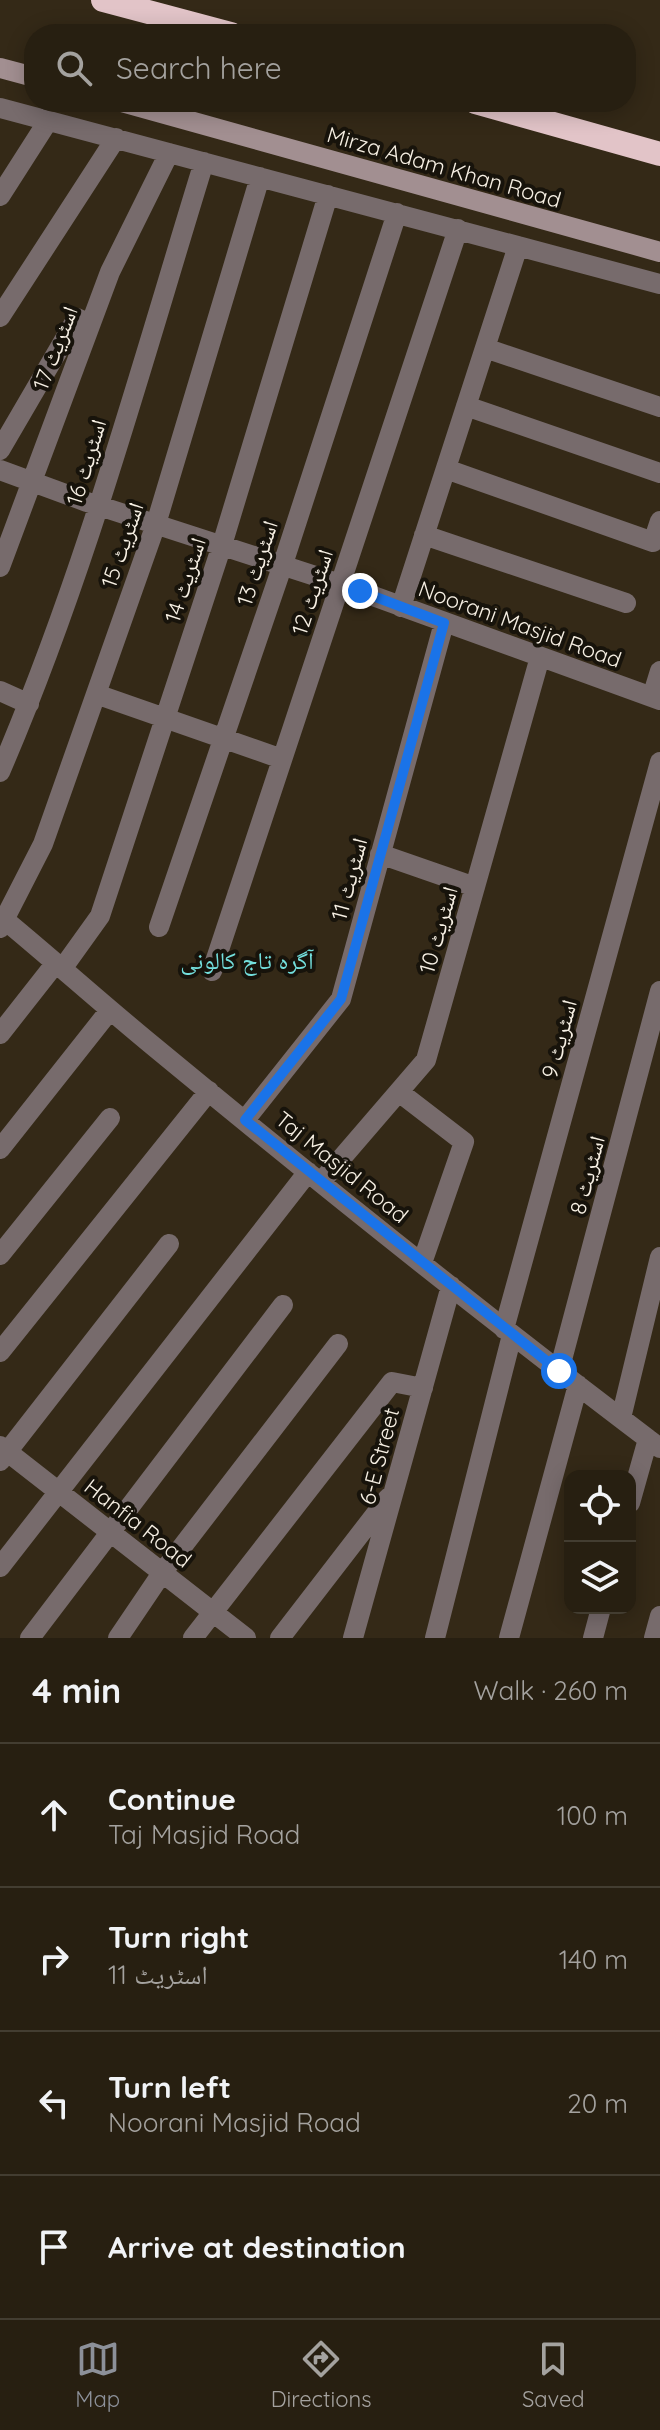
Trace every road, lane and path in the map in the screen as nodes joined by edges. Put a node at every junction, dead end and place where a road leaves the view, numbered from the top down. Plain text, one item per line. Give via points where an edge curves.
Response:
1 (103, 0) edge
2 (193, 24) edge
3 (0, 68) edge
4 (24, 74) edge
5 (0, 108) edge
6 (158, 112) edge
7 (511, 112) edge
8 (48, 121) junction
9 (116, 138) junction
10 (169, 153) junction
11 (660, 154) edge
12 (204, 162) junction
13 (260, 177) junction
14 (328, 195) junction
15 (0, 196) edge
16 (397, 213) junction
17 (458, 229) junction
18 (518, 246) junction
19 (660, 252) edge
20 (660, 284) edge
21 (0, 317) edge
22 (90, 324) junction
23 (485, 348) junction
24 (466, 406) junction
25 (660, 407) edge
26 (0, 450) edge
27 (446, 469) junction
28 (0, 470) edge
29 (660, 473) edge
30 (31, 481) junction
31 (98, 505) junction
32 (660, 521) edge
33 (156, 524) junction
34 (424, 535) junction
35 (656, 543) edge
36 (222, 545) junction
37 (283, 564) junction
38 (0, 567) edge
39 (340, 584) junction
40 (626, 603) dead end
41 (401, 607) junction
42 (444, 623) junction
43 (540, 657) junction
44 (660, 671) edge
45 (0, 691) edge
46 (96, 694) junction
47 (656, 698) edge
48 (29, 704) junction
49 (165, 718) junction
50 (223, 738) junction
51 (282, 759) junction
52 (660, 762) edge
53 (0, 772) edge
54 (380, 854) junction
55 (475, 887) junction
56 (2, 922) edge
57 (159, 927) dead end
58 (59, 967) junction
59 (212, 971) dead end
60 (660, 991) edge
61 (110, 1010) junction
62 (0, 1034) edge
63 (209, 1091) junction
64 (399, 1092) junction
65 (110, 1118) dead end
66 (245, 1120) junction
67 (0, 1149) edge
68 (315, 1177) junction
69 (169, 1244) dead end
70 (0, 1255) edge
71 (660, 1257) edge
72 (422, 1263) junction
73 (451, 1286) junction
74 (283, 1305) dead end
75 (508, 1332) junction
76 (338, 1344) dead end
77 (0, 1352) edge
78 (559, 1371) junction
79 (578, 1385) junction
80 (423, 1388) junction
81 (621, 1418) junction
82 (654, 1443) edge
83 (2, 1452) edge
84 (396, 1488) junction
85 (636, 1488) edge
86 (58, 1491) junction
87 (109, 1531) junction
88 (0, 1567) edge
89 (162, 1573) junction
90 (212, 1611) junction
91 (599, 1614) edge
92 (660, 1616) edge
93 (30, 1638) edge
94 (118, 1638) edge
95 (193, 1638) edge
96 (246, 1638) edge
97 (280, 1638) edge
98 (353, 1638) edge
99 (435, 1638) edge
100 (509, 1638) edge
101 (593, 1638) edge
102 (654, 1638) edge

1 - 2 highway
3 - 4 main road
5 - 8 street
6 - 19 main road, Mirza Adam Khan Road
7 - 11 highway
8 - 9 street
8 - 15 street
9 - 10 street
9 - 21 street
10 - 12 street
10 - 22 street, اسٹریٹ 17
12 - 13 street
12 - 31 street, اسٹریٹ 16
13 - 14 street
13 - 33 street, اسٹریٹ 15
14 - 16 street
14 - 36 street, اسٹریٹ 14
16 - 17 street
16 - 37 street, اسٹریٹ 13
17 - 18 street
17 - 39 street, اسٹریٹ 12
18 - 20 street
18 - 23 street
22 - 26 street via 77,318
22 - 30 street, اسٹریٹ 17
23 - 24 street
23 - 25 street
24 - 27 street
24 - 29 street
27 - 34 street
27 - 35 street
28 - 30 street, Noorani Masjid Road
30 - 31 street, Noorani Masjid Road
30 - 38 street, اسٹریٹ 17
31 - 33 street, Noorani Masjid Road
31 - 48 street, اسٹریٹ 16
32 - 35 street
33 - 36 street, Noorani Masjid Road
33 - 46 street, اسٹریٹ 15
34 - 40 street
34 - 41 street
36 - 37 street, Noorani Masjid Road
36 - 49 street, اسٹریٹ 14
37 - 39 street, Noorani Masjid Road
37 - 50 street, اسٹریٹ 13
39 - 41 street, Noorani Masjid Road
39 - 51 street, اسٹریٹ 12
41 - 42 street, Noorani Masjid Road
42 - 43 street, Noorani Masjid Road
42 - 54 street, اسٹریٹ 11
43 - 47 street, Noorani Masjid Road
43 - 55 street, اسٹریٹ 10
44 - 47 street
45 - 48 street
46 - 49 street
46 - 56 street, اسٹریٹ 15 via 43,844
48 - 53 street, اسٹریٹ 16
49 - 50 street
49 - 58 street, اسٹریٹ 14 via 100,916
50 - 51 street
50 - 57 street, اسٹریٹ 13
51 - 59 street, اسٹریٹ 12
52 - 75 street, اسٹریٹ 9
54 - 55 street
54 - 66 street, اسٹریٹ 11 via 341,999
55 - 64 street, اسٹریٹ 10 via 426,1060
56 - 58 street, Taj Masjid Road
58 - 61 street, Taj Masjid Road
58 - 62 street, اسٹریٹ 14
60 - 78 street, اسٹریٹ 8
61 - 63 street, Taj Masjid Road
61 - 67 street
63 - 66 street, Taj Masjid Road
63 - 77 street
64 - 68 street, اسٹریٹ 10
64 - 72 street via 464,1142
65 - 70 street
66 - 68 street, Taj Masjid Road
68 - 72 street, Taj Masjid Road
68 - 86 street, اسٹریٹ 10
69 - 83 street
71 - 81 street
72 - 73 street, Taj Masjid Road
73 - 75 street, Taj Masjid Road
73 - 80 street, 6-E Street
74 - 87 street
75 - 78 street, Taj Masjid Road
75 - 99 street, اسٹریٹ 9
76 - 89 street
78 - 79 street, Taj Masjid Road
79 - 81 street, Taj Masjid Road
79 - 100 street
80 - 84 street, 6-E Street
80 - 90 street via 392,1382
81 - 82 street, Taj Masjid Road
82 - 85 street
83 - 86 street, Hanfia Road
84 - 97 street
84 - 98 street, 6-E Street
86 - 87 street, Hanfia Road
86 - 88 street, اسٹریٹ 10
87 - 89 street, Hanfia Road
87 - 93 street
89 - 90 street, Hanfia Road
89 - 94 street
90 - 95 street
90 - 96 street, Hanfia Road
91 - 101 street
92 - 102 street

